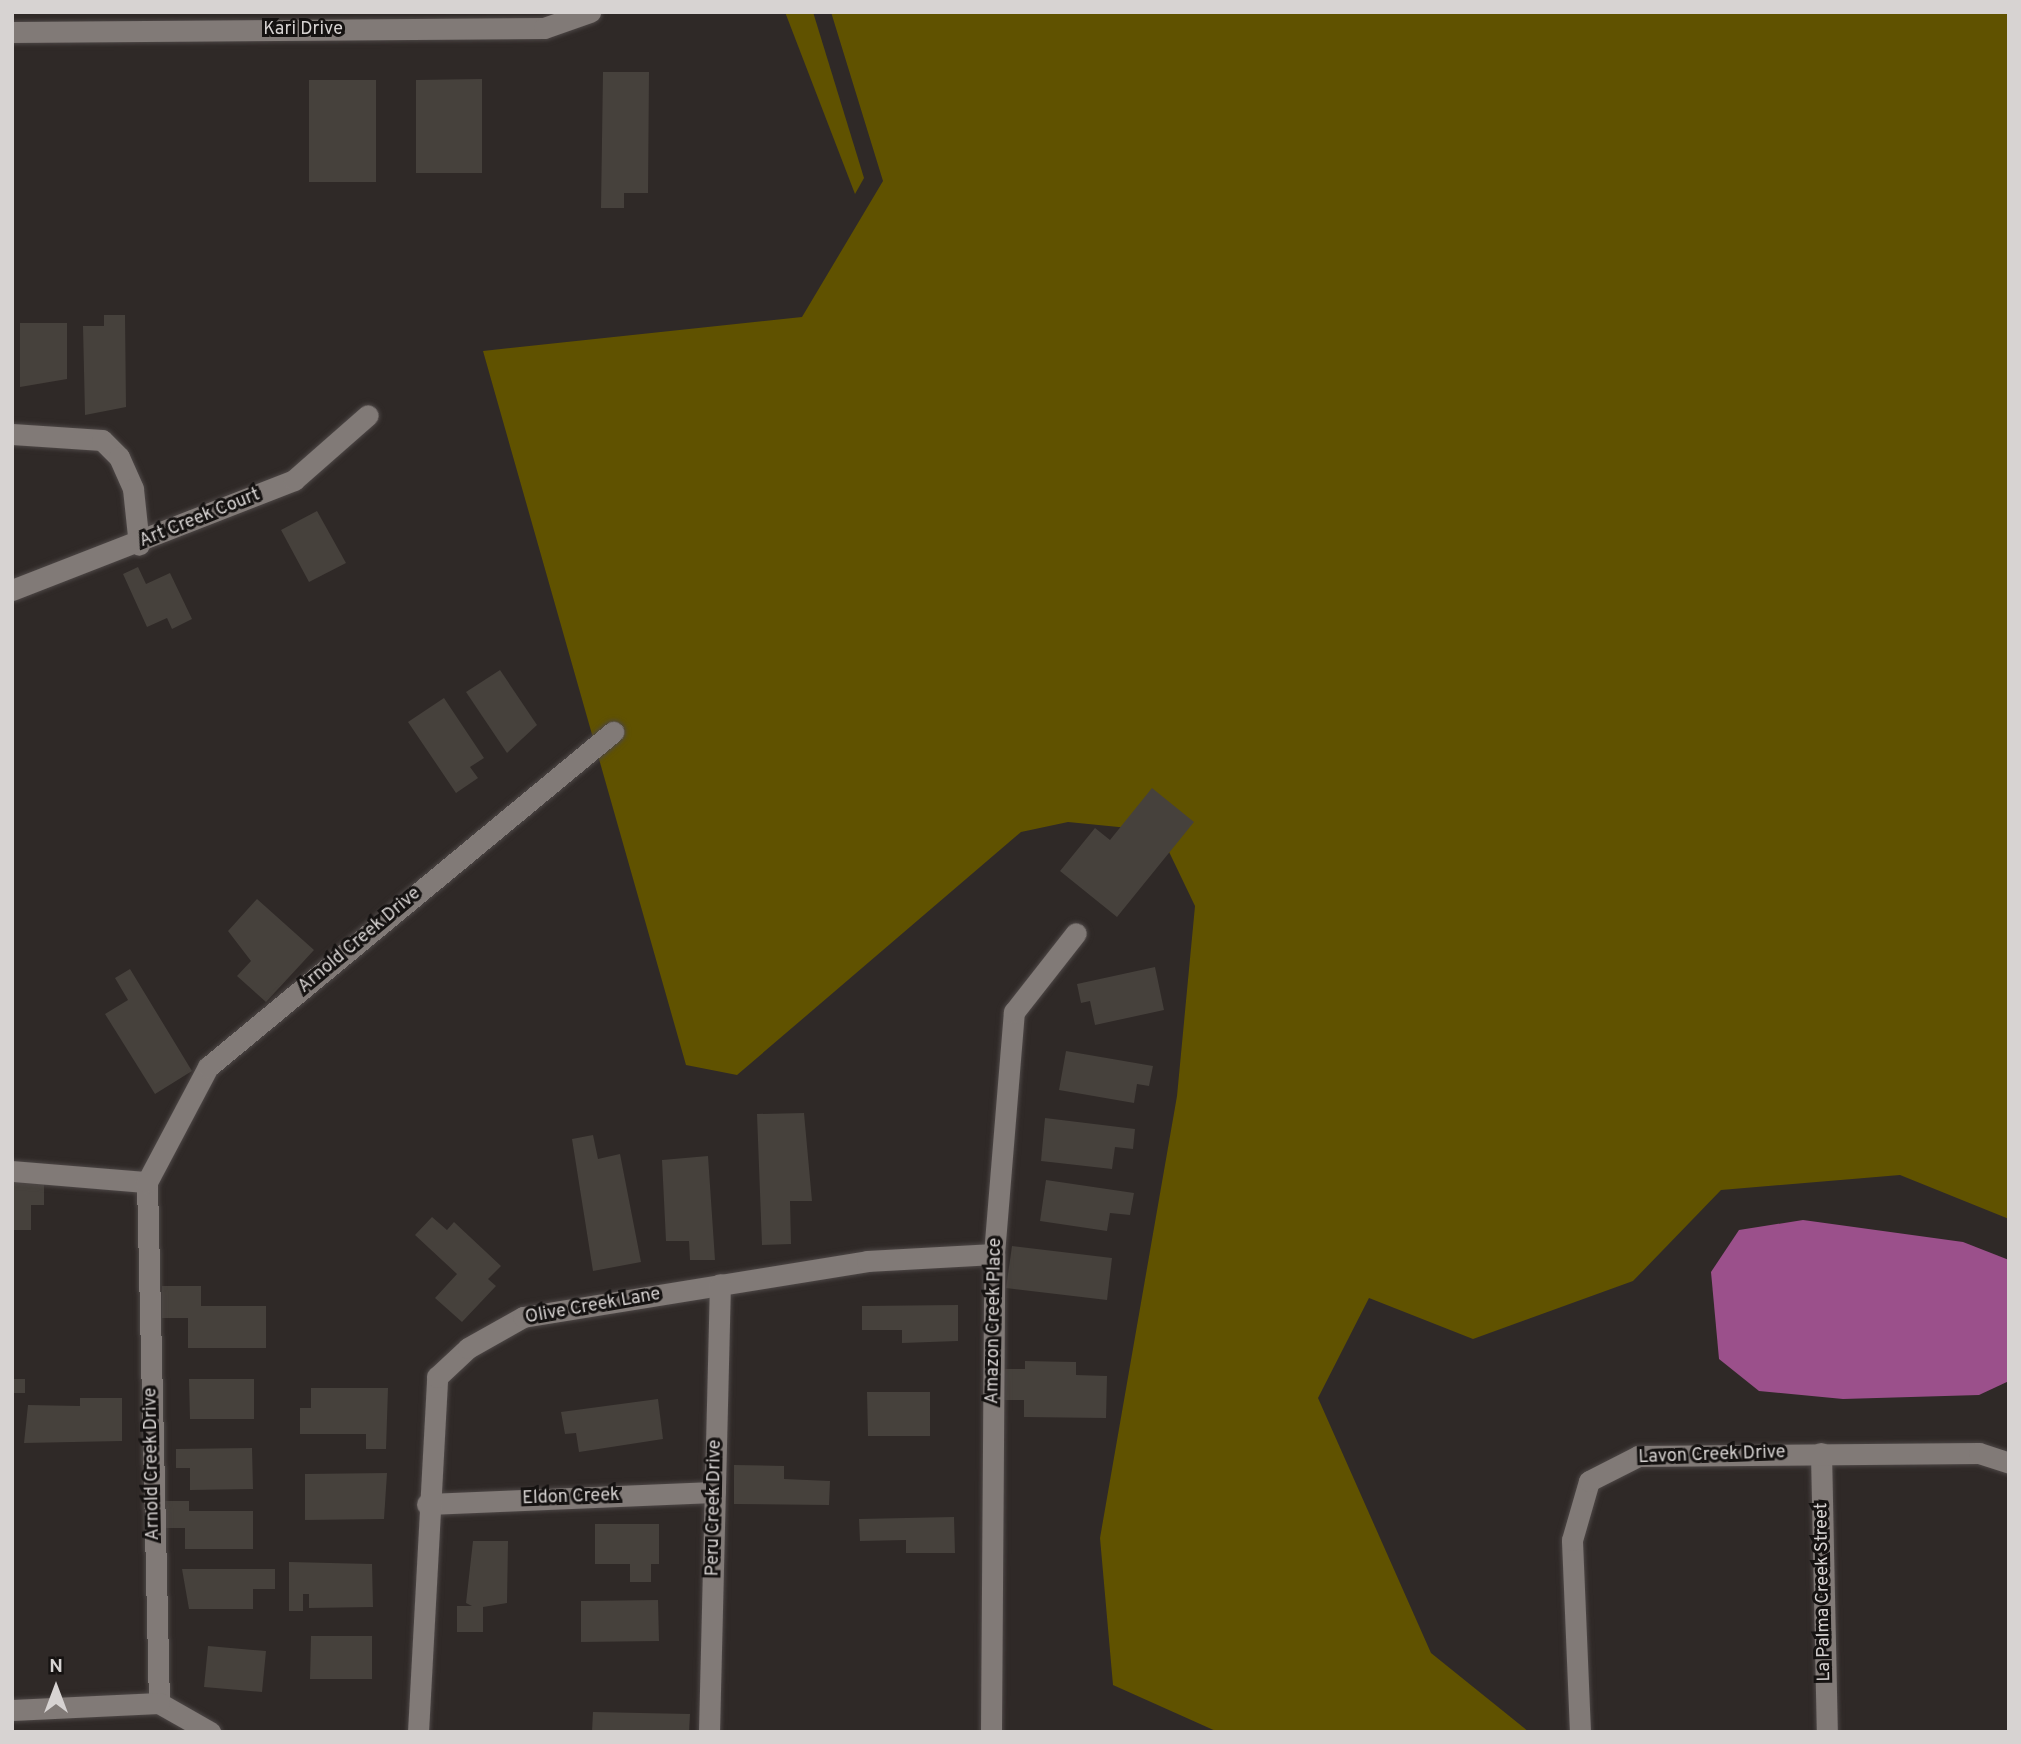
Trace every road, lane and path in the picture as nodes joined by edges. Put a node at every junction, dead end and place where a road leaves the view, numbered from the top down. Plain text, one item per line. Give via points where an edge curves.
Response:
1 (590, 12) edge
2 (12, 32) edge
3 (368, 415) dead end
4 (12, 434) edge
5 (139, 545) junction
6 (12, 590) edge
7 (613, 732) dead end
8 (1076, 933) dead end
9 (12, 1171) edge
10 (147, 1182) junction
11 (994, 1254) junction
12 (720, 1284) junction
13 (1821, 1452) junction
14 (2009, 1463) edge
15 (715, 1492) junction
16 (427, 1504) junction
17 (159, 1703) junction
18 (12, 1710) edge
19 (210, 1732) edge
20 (418, 1732) edge
21 (709, 1732) edge
22 (991, 1732) edge
23 (1580, 1732) edge
24 (1827, 1732) edge

1 - 2 street, Kari Drive via 544,28
3 - 5 street, Art Creek Court via 294,480
4 - 5 street via 102,440 120,457 133,489
5 - 6 street, Art Creek Court
7 - 10 street, Arnold Creek Drive via 208,1067
8 - 11 street, Amazon Creek Place via 1014,1012
9 - 10 street
10 - 17 street, Arnold Creek Drive
11 - 12 street, Olive Creek Lane via 867,1261
11 - 22 street, Amazon Creek Place
12 - 15 street, Peru Creek Drive
12 - 16 street, Olive Creek Lane via 523,1317 468,1348 437,1377
13 - 14 street, Lavon Creek Drive via 1979,1452
13 - 23 street, Lavon Creek Drive via 1637,1456 1589,1481 1572,1540
13 - 24 street, La Palma Creek Street
15 - 16 street, Eldon Creek
15 - 21 street, Peru Creek Drive
16 - 20 street, Olive Creek Lane
17 - 18 street
17 - 19 street

